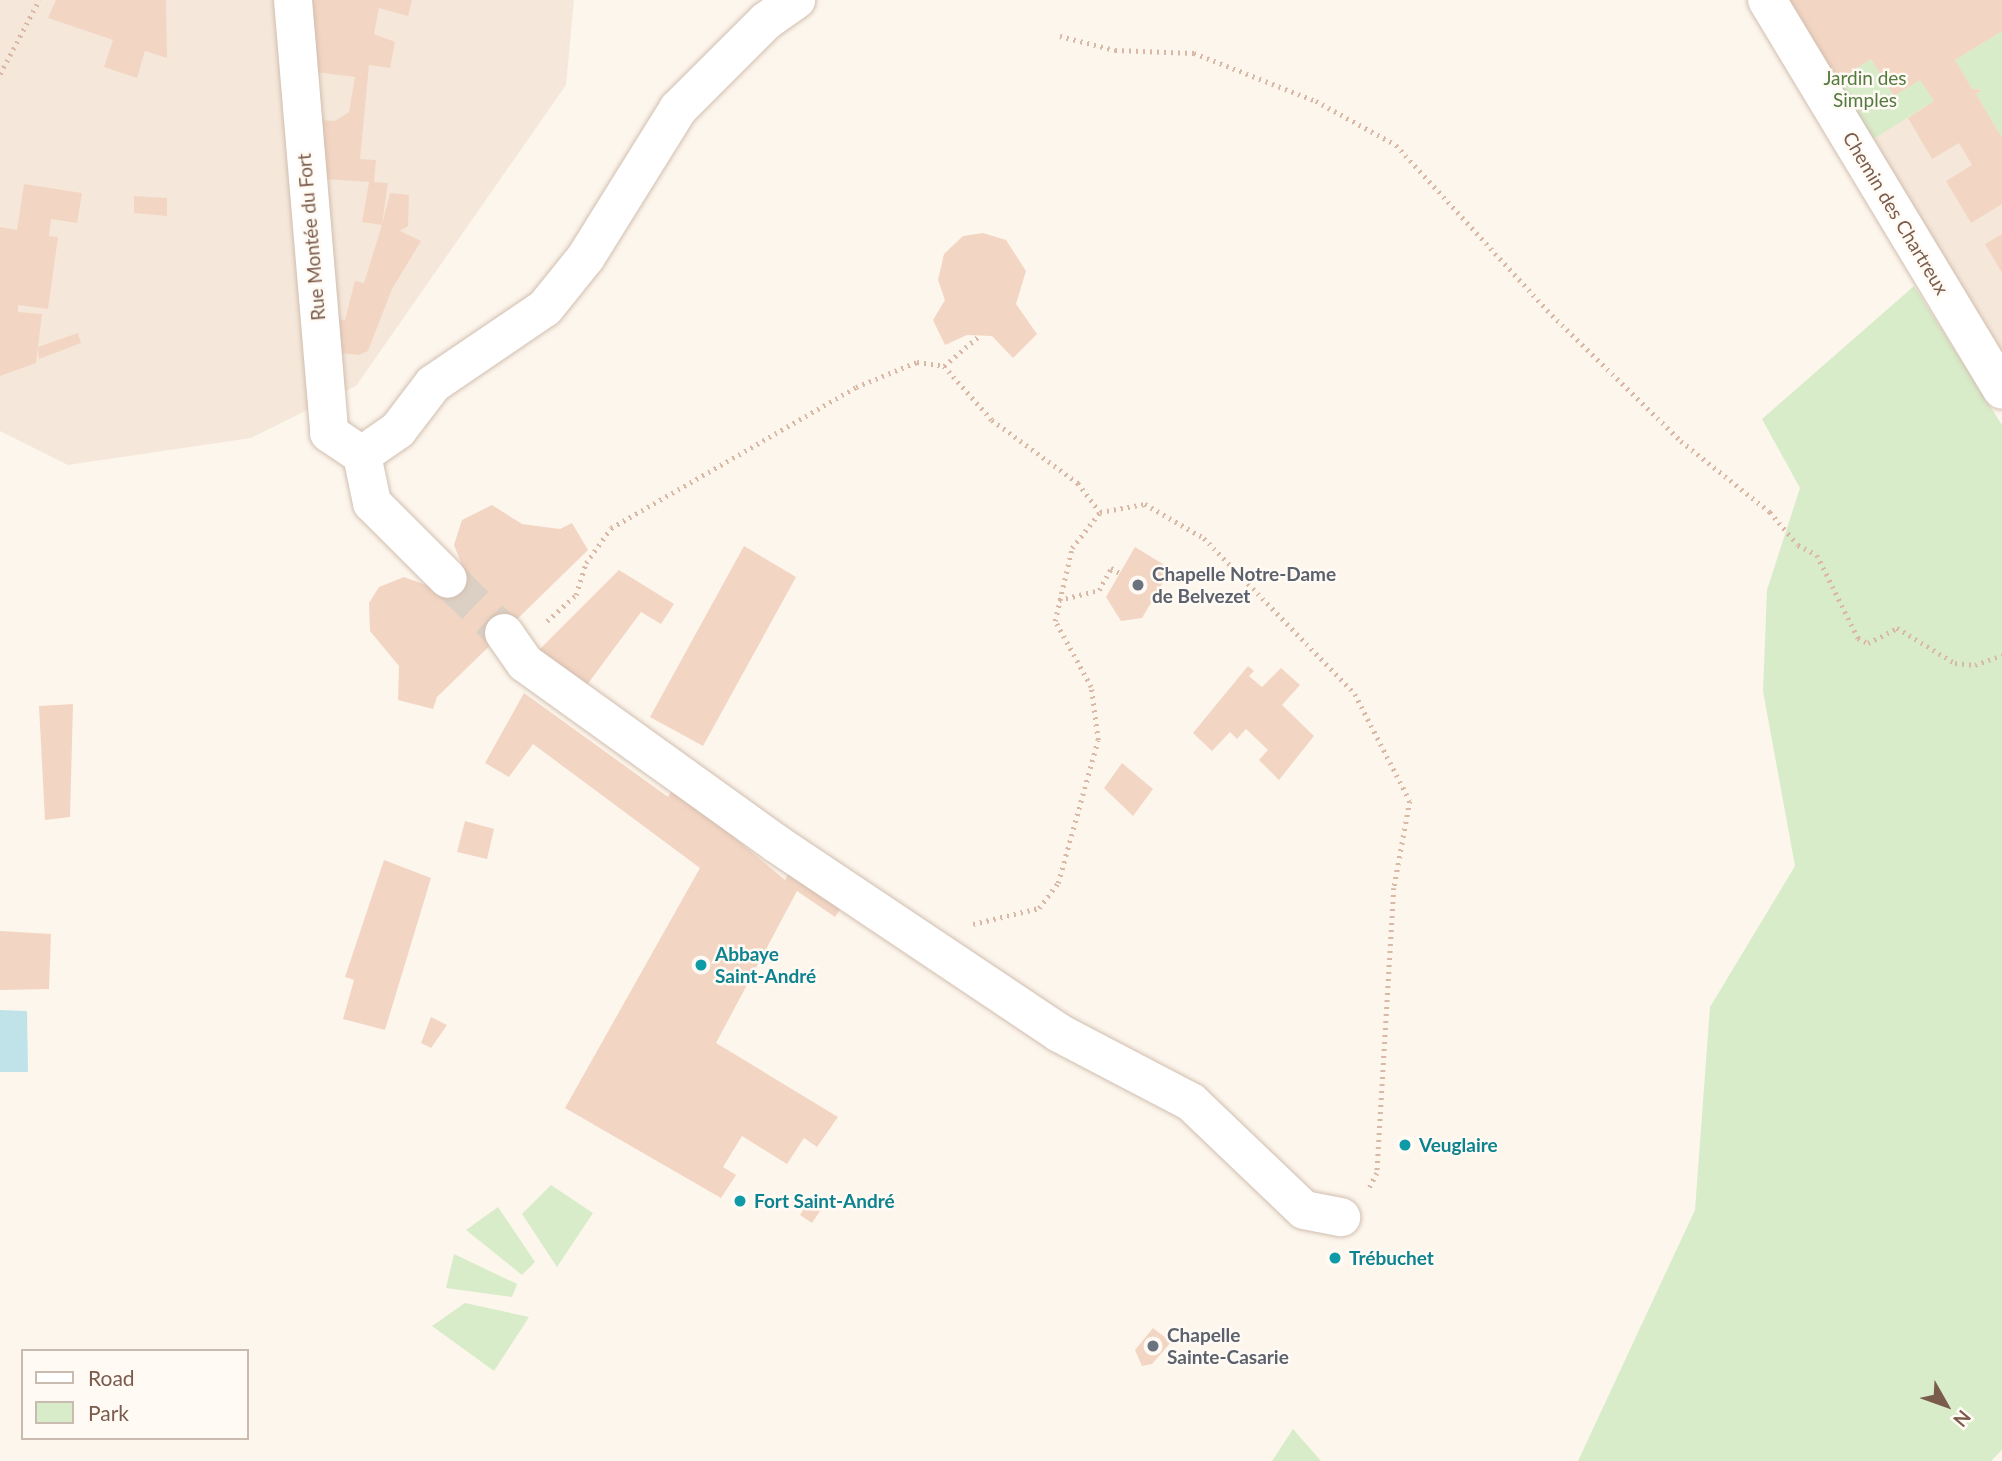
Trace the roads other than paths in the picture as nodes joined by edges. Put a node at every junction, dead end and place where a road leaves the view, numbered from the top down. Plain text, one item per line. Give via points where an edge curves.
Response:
1 (293, 0) edge
2 (796, 0) edge
3 (1767, 0) edge
4 (2002, 390) edge
5 (362, 455) junction
6 (448, 579) tunnel mouth
7 (503, 634) tunnel mouth
8 (1342, 1217) road end

1 - 5 street, Rue Montée du Fort via 329,433
2 - 5 street via 766,21 678,109 586,257 545,308 433,384 398,430
3 - 4 street, Chemin des Chartreux
5 - 6 street via 373,503
7 - 8 street via 525,663 777,844 1059,1033 1191,1102 1304,1210

